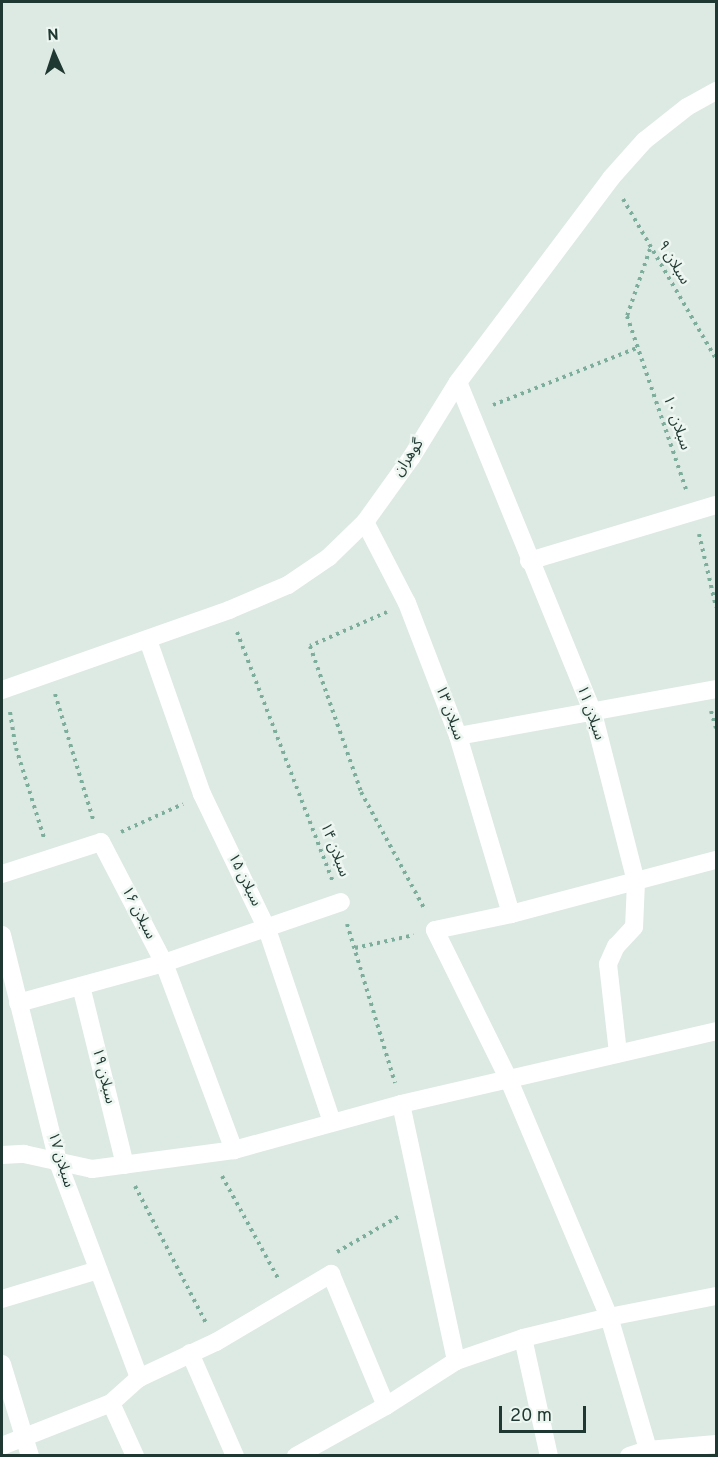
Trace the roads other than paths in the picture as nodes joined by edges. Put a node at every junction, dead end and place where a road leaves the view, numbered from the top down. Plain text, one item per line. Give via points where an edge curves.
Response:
1 (717, 91) edge
2 (458, 382) junction
3 (717, 505) edge
4 (365, 522) junction
5 (529, 561) junction
6 (148, 640) junction
7 (4, 689) edge
8 (717, 690) edge
9 (593, 712) junction
10 (458, 736) junction
11 (717, 860) edge
12 (2, 874) edge
13 (636, 882) junction
14 (341, 902) road end
15 (510, 914) junction
16 (267, 929) junction
17 (3, 944) edge
18 (164, 963) junction
19 (81, 986) junction
20 (18, 1003) junction
21 (717, 1031) edge
22 (618, 1053) junction
23 (508, 1078) junction
24 (401, 1104) junction
25 (332, 1122) junction
26 (234, 1149) junction
27 (2, 1155) edge
28 (58, 1162) junction
29 (125, 1165) junction
30 (99, 1270) junction
31 (717, 1296) edge
32 (2, 1299) edge
33 (609, 1317) junction
34 (523, 1338) junction
35 (190, 1353) junction
36 (456, 1361) junction
37 (2, 1364) edge
38 (139, 1378) junction
39 (111, 1402) junction
40 (386, 1406) junction
41 (23, 1438) junction
42 (717, 1444) edge
43 (2, 1446) edge
44 (649, 1453) edge
45 (30, 1455) edge
46 (135, 1455) edge
47 (235, 1455) edge
48 (297, 1455) edge
49 (549, 1455) edge
50 (629, 1455) edge

1 - 2 street, گوهران via 687,107 644,141 611,178
2 - 4 street, گوهران
2 - 5 street, سبلان ۱۱
3 - 5 street
4 - 6 street, گوهران via 329,557 288,585
4 - 10 street, سبلان ۱۳ via 407,603
5 - 9 street, سبلان ۱۱
6 - 7 street, گوهران
6 - 16 street, سبلان ۱۵ via 202,794
8 - 9 street
9 - 10 street
9 - 13 street, سبلان ۱۱
10 - 15 street, سبلان ۱۳
11 - 13 street
12 - 18 street, سبلان ۱۶ via 101,842
13 - 15 street
13 - 22 street, سبلان ۱۱ via 634,927 616,946 608,964
14 - 16 street
15 - 23 street via 435,930
16 - 18 street
16 - 25 street, سبلان ۱۵
17 - 20 street, سبلان ۱۷
18 - 19 street
18 - 26 street, سبلان ۱۶
19 - 20 street
19 - 29 street, سبلان ۱۹
20 - 28 street, سبلان ۱۷
21 - 22 street
22 - 23 street
23 - 24 street
23 - 33 street
24 - 25 street
24 - 36 street
25 - 26 street
26 - 29 street
27 - 28 street via 24,1154
28 - 29 street via 92,1169
28 - 30 street, سبلان ۱۷
30 - 32 street
30 - 38 street, سبلان ۱۷
31 - 33 street
33 - 34 street
33 - 44 street
34 - 36 street
34 - 49 street
35 - 38 street
35 - 40 street via 216,1342 331,1274
35 - 47 street
36 - 40 street
37 - 41 street
38 - 39 street
39 - 41 street
39 - 46 street
40 - 48 street
41 - 43 street
41 - 45 street
42 - 44 street
44 - 50 street

